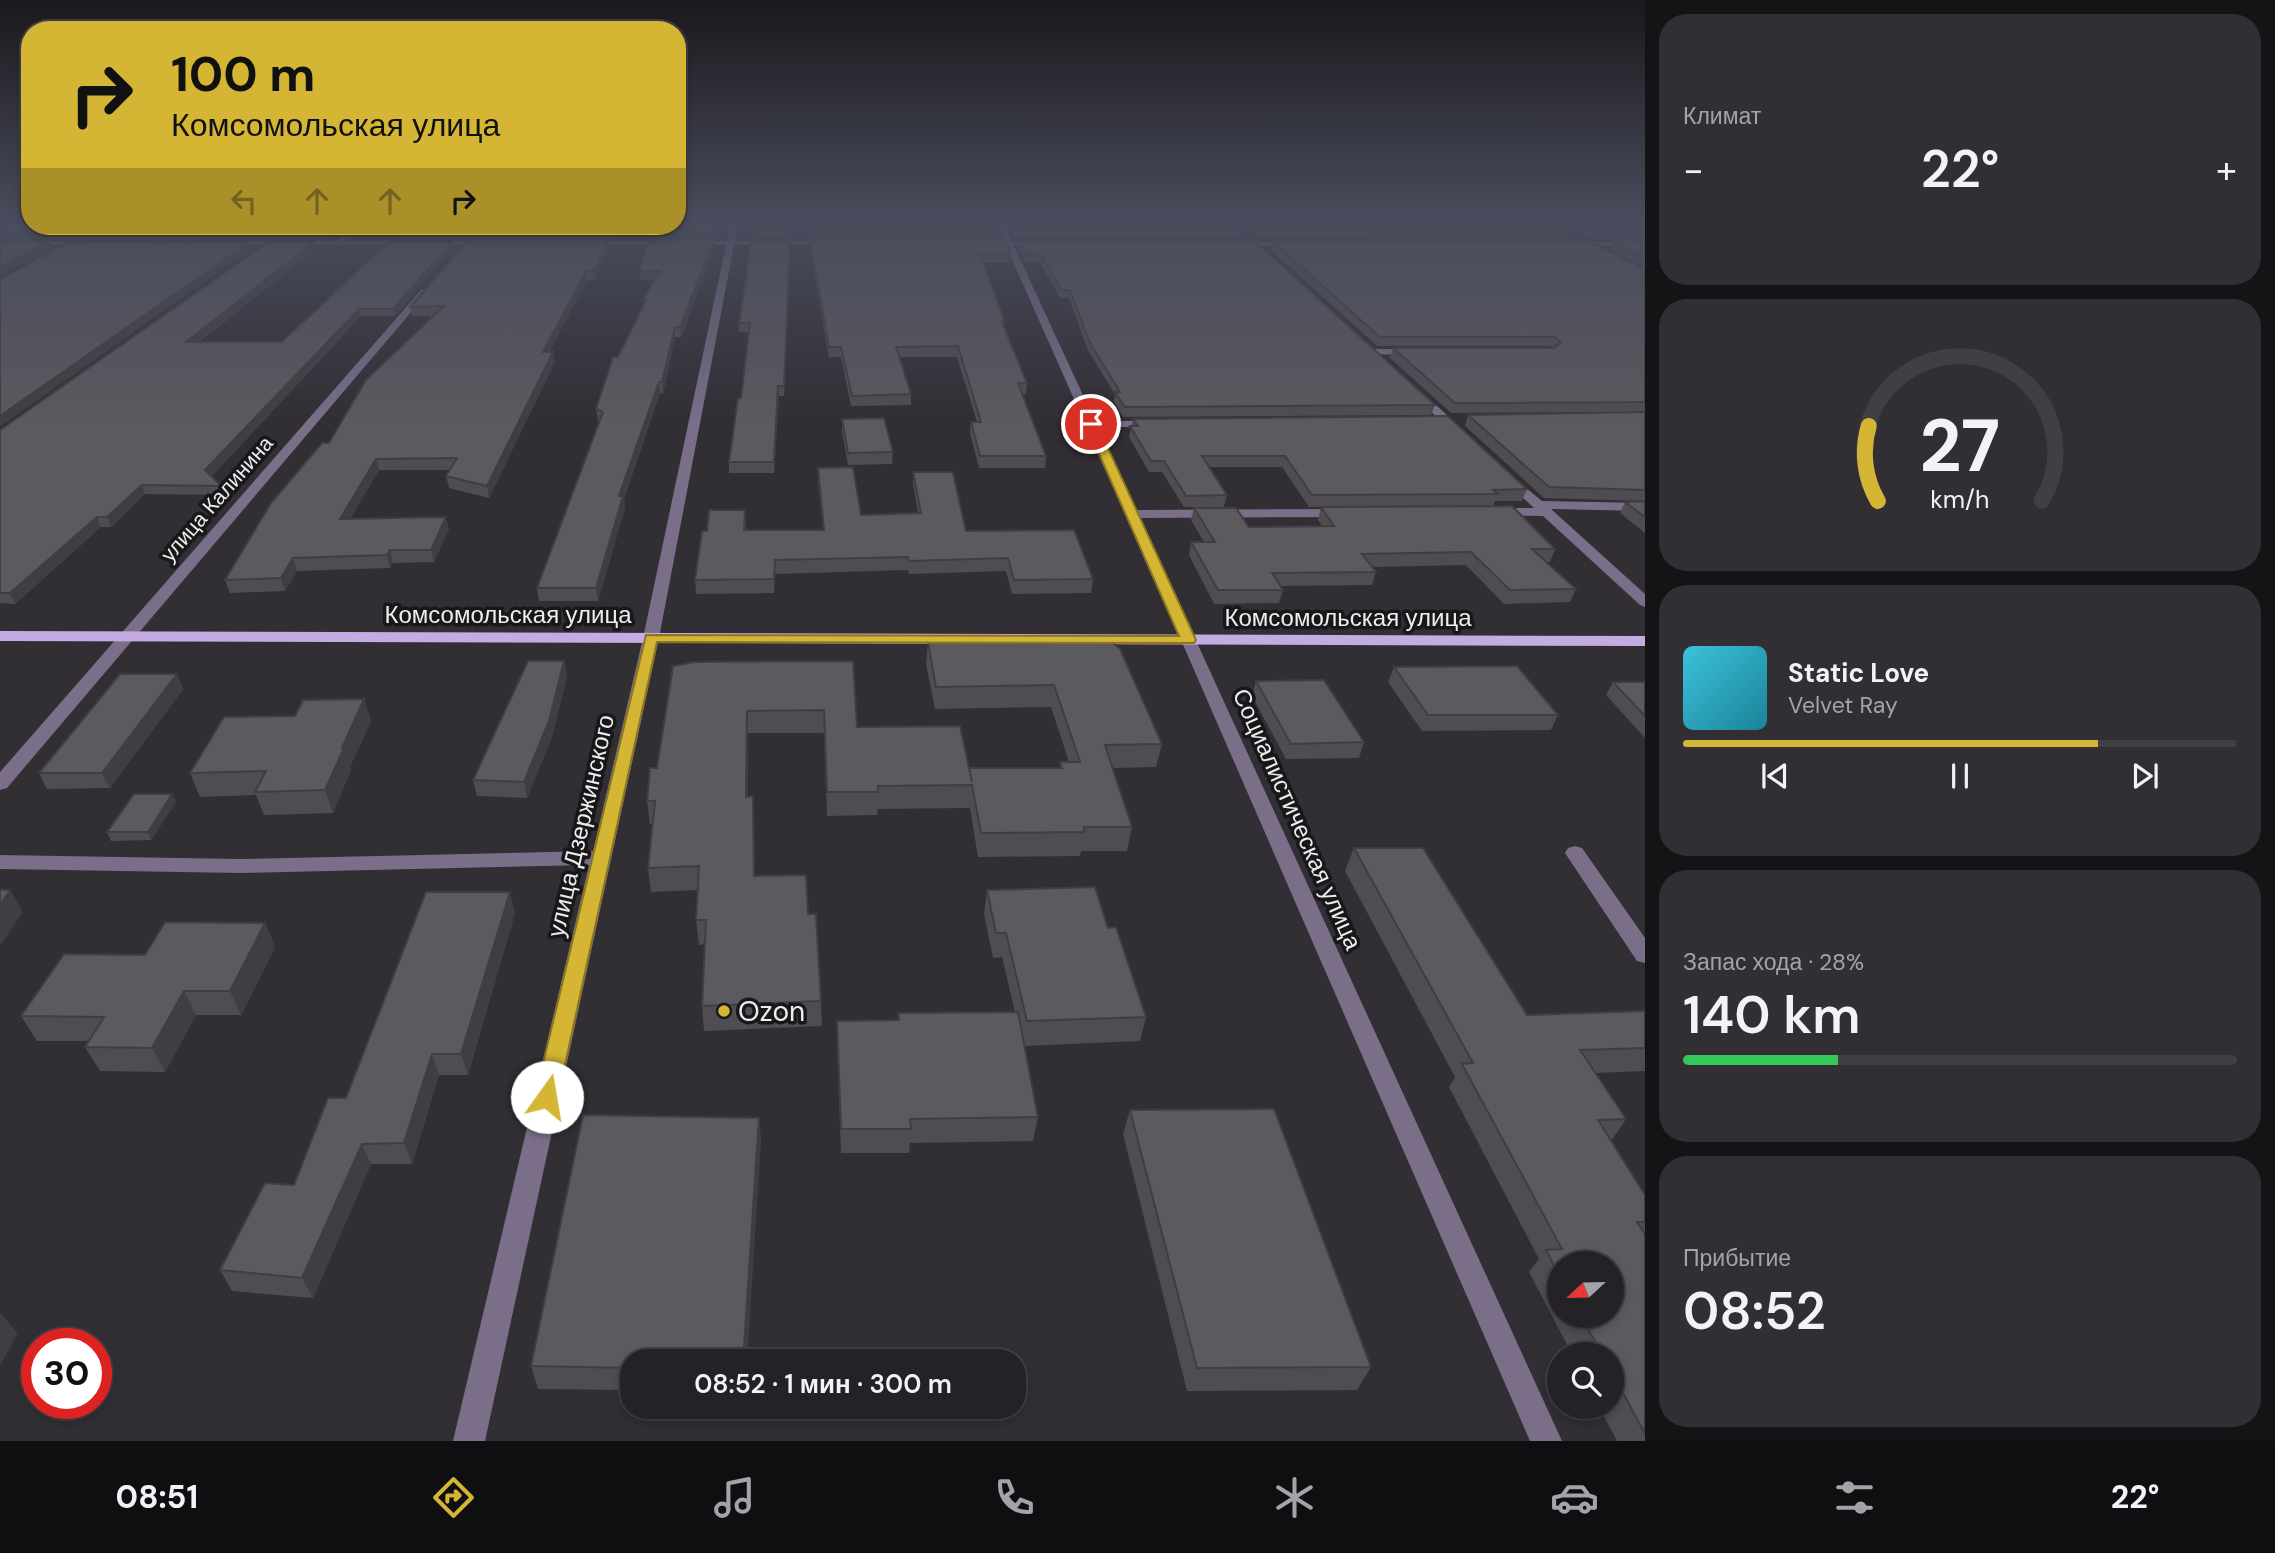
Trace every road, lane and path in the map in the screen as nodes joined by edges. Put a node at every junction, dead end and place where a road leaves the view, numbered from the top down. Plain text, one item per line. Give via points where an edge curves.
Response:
1 (429, 287) edge
2 (721, 287) edge
3 (1029, 287) edge
4 (1362, 343) edge
5 (1371, 352) junction
6 (1426, 352) edge
7 (1390, 369) edge
8 (1409, 386) edge
9 (1091, 424) junction
10 (1172, 424) edge
11 (1468, 440) edge
12 (1498, 468) edge
13 (1645, 507) edge
14 (1542, 508) junction
15 (1477, 512) edge
16 (1353, 513) edge
17 (1132, 514) junction
18 (1645, 602) edge
19 (0, 636) edge
20 (125, 636) junction
21 (651, 638) junction
22 (1189, 640) junction
23 (1645, 641) edge
24 (0, 784) edge
25 (1574, 853) dead end
26 (601, 859) junction
27 (0, 862) edge
28 (1645, 955) edge
29 (469, 1441) edge
30 (1546, 1441) edge

1 - 20 street, улица Калинина
2 - 21 street, улица Дзержинского
3 - 9 street, Социалистическая улица
4 - 5 street
5 - 6 street
5 - 7 street
8 - 11 street
9 - 10 street
9 - 17 street, Социалистическая улица
12 - 14 street
13 - 14 street
14 - 15 street
14 - 18 street
16 - 17 street
17 - 22 street, Социалистическая улица
19 - 20 main road, Комсомольская улица
20 - 21 main road, Комсомольская улица
20 - 24 street, улица Калинина
21 - 22 main road, Комсомольская улица
21 - 26 street, улица Дзержинского
22 - 23 main road, Комсомольская улица
22 - 30 street, Социалистическая улица
25 - 28 street
26 - 27 street via 240,866
26 - 29 street, улица Дзержинского

